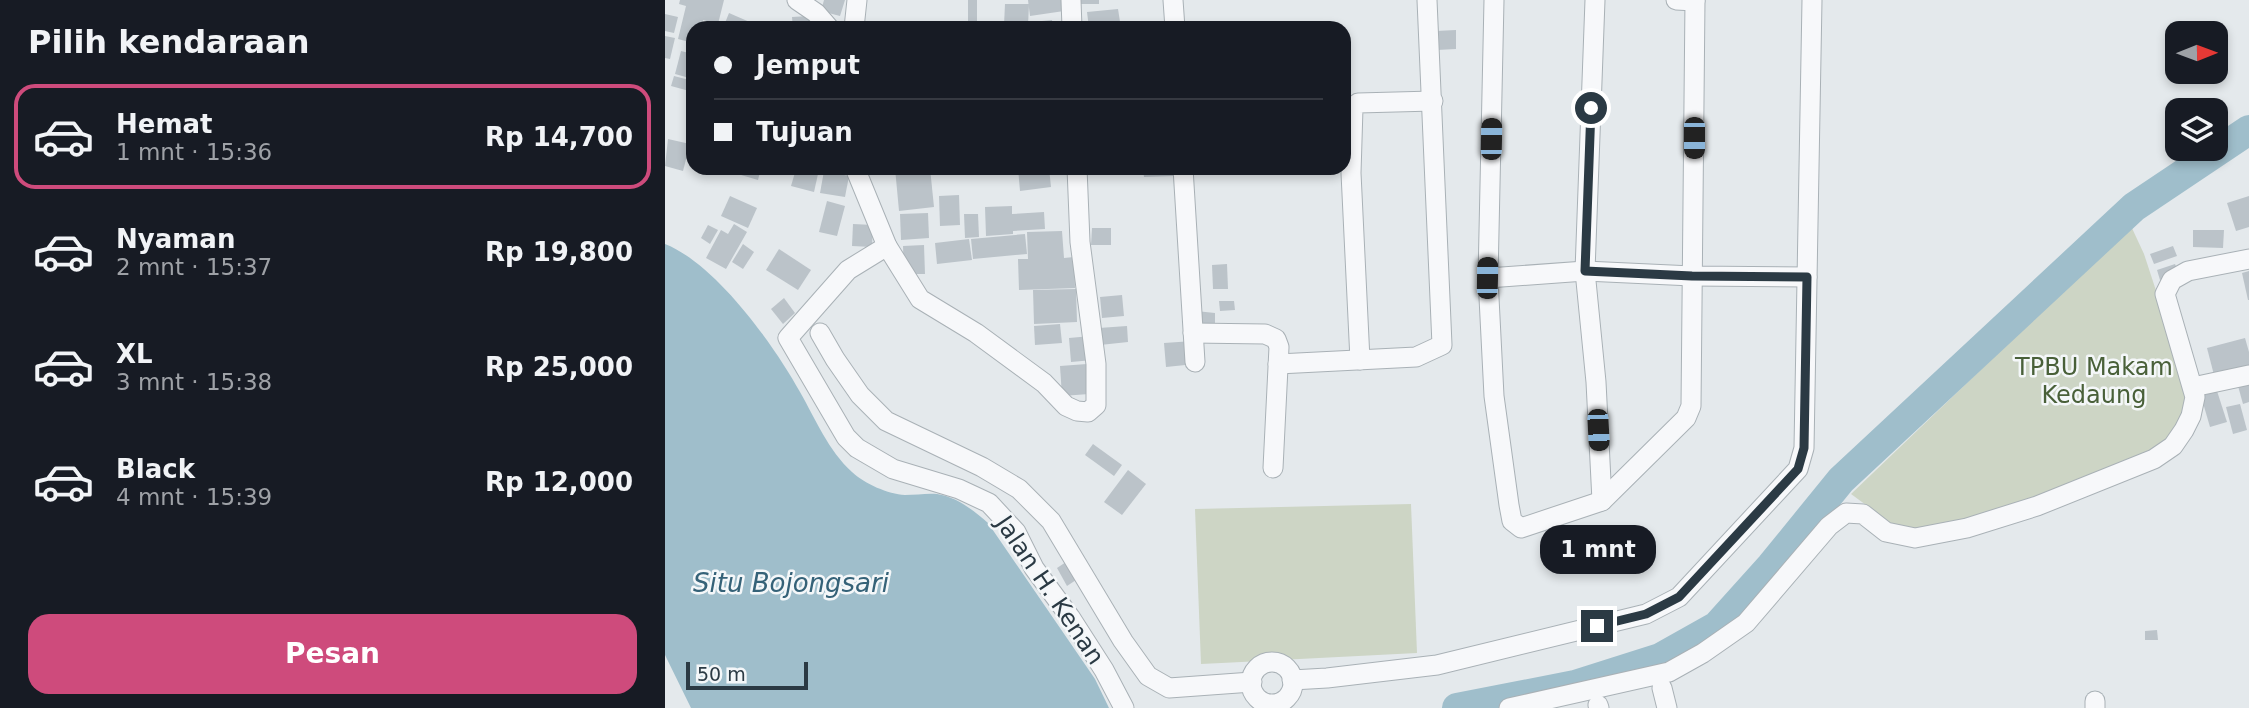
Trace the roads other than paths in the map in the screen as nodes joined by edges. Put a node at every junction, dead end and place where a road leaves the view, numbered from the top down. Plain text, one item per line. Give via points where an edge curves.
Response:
1 (797, 0) edge
2 (857, 0) edge
3 (1071, 0) edge
4 (1173, 0) edge
5 (1427, 0) edge
6 (1494, 0) edge
7 (1595, 0) edge
8 (1676, 0) edge
9 (1695, 0) edge
10 (1812, 0) edge
11 (823, 21) edge
12 (856, 21) edge
13 (1072, 21) edge
14 (1174, 21) edge
15 (1433, 101) junction
16 (1351, 151) edge
17 (858, 175) edge
18 (1077, 175) edge
19 (1183, 175) edge
20 (1350, 175) edge
21 (887, 246) junction
22 (2249, 259) edge
23 (1585, 271) junction
24 (1692, 276) junction
25 (1807, 277) junction
26 (1487, 278) junction
27 (820, 333) dead end
28 (1193, 333) junction
29 (1360, 360) junction
30 (1195, 362) dead end
31 (1278, 364) junction
32 (2249, 375) edge
33 (2193, 387) junction
34 (1273, 468) dead end
35 (1602, 501) junction
36 (1292, 680) junction
37 (1252, 682) junction
38 (1662, 688) dead end
39 (1124, 708) edge
40 (1509, 708) edge
41 (1667, 708) edge

1 - 11 street
2 - 12 street
3 - 13 street
4 - 14 street
5 - 15 street
6 - 26 street
7 - 23 street
8 - 9 street
9 - 24 street
10 - 25 street
15 - 16 street via 1358,103 1353,108
15 - 29 street via 1442,345 1416,357
17 - 21 street
18 - 21 street via 1080,242 1098,382 1092,411 1066,406 1044,383 976,333 920,299
19 - 28 street
20 - 29 street
21 - 39 street, Jalan H. Kenan via 848,270 788,338 857,448 893,469 989,503 1016,532
22 - 33 street via 2188,271 2172,280 2165,294
23 - 24 street
23 - 26 street
23 - 35 street
24 - 25 street
24 - 35 street via 1691,406 1686,418
25 - 36 street via 1804,448 1798,469 1679,597 1646,614 1437,665
26 - 35 street via 1494,396 1512,521 1521,528
27 - 37 street via 860,395 885,421 1019,489 1051,522 1148,676 1169,688
28 - 30 street
28 - 31 street via 1273,336 1279,347
29 - 31 street
31 - 34 street
32 - 33 street
33 - 40 street via 2185,430 2154,459 2037,506 1968,528 1915,538 1886,532 1863,514 1846,513 1829,526 1746,623 1703,653 1669,672
36 - 37 street via 1284,666 1270,662 1258,668
36 - 37 street via 1289,696 1271,704 1259,699
38 - 41 street

